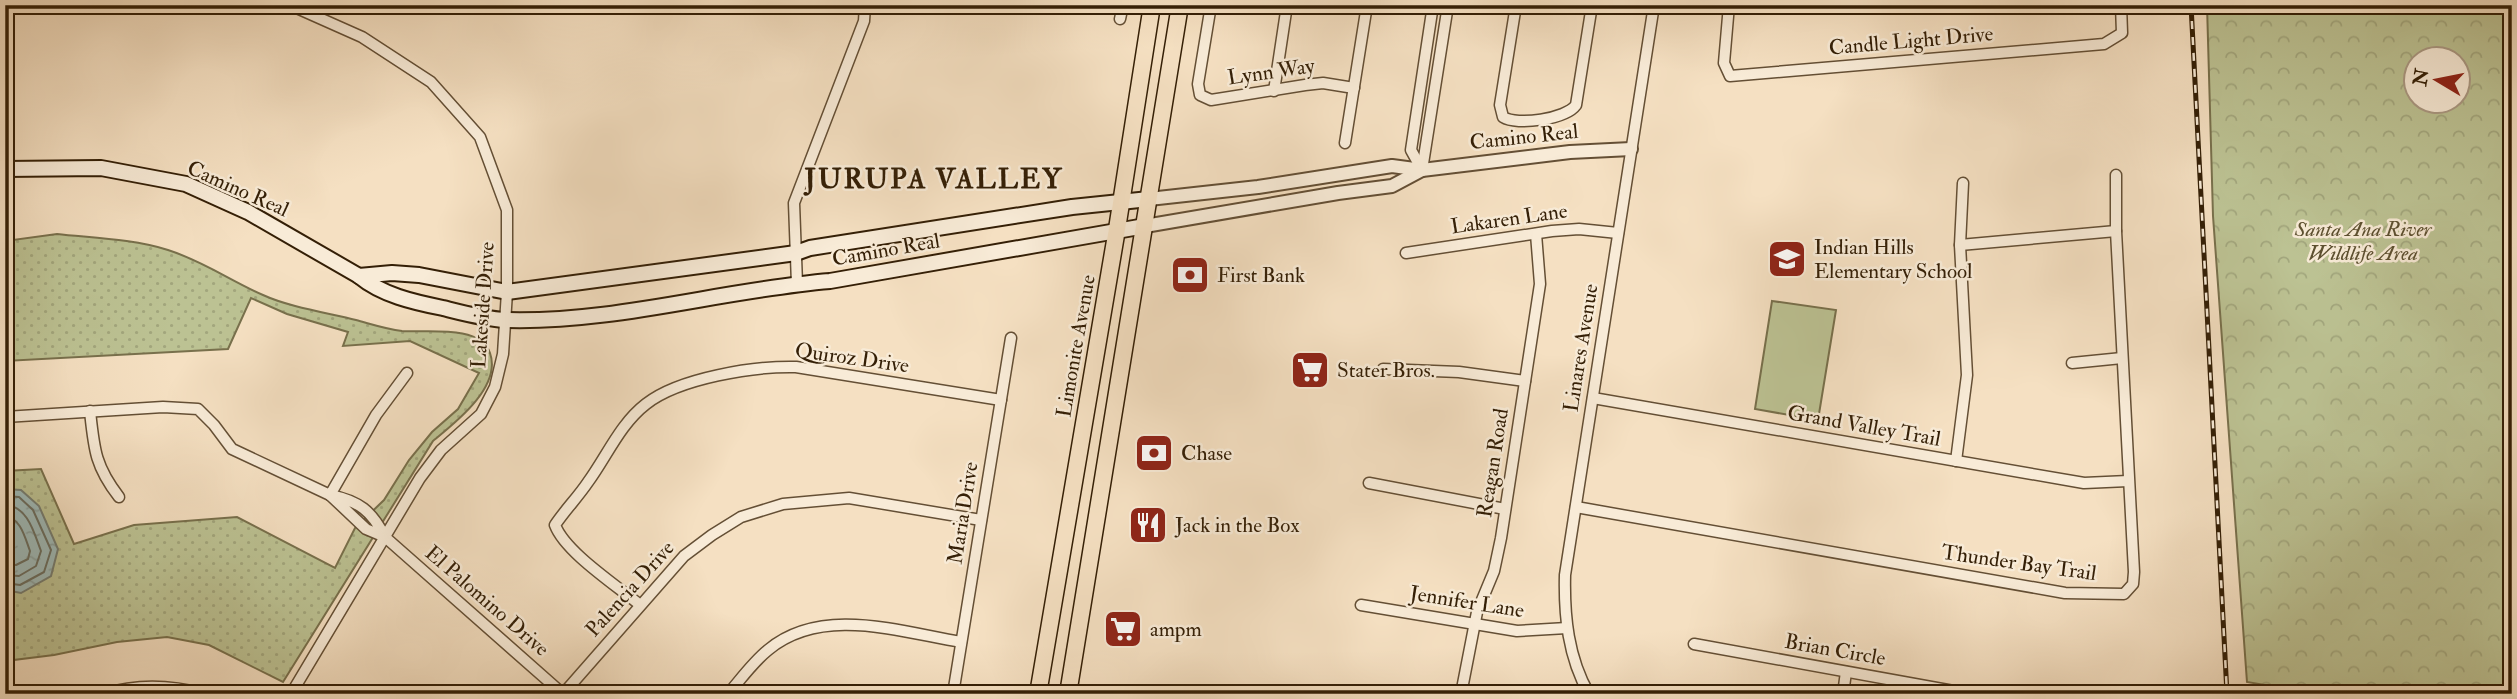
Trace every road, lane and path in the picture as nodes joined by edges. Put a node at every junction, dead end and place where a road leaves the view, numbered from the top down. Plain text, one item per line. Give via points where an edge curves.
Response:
1 (290, 5) edge
2 (865, 5) edge
3 (1123, 5) edge
4 (1152, 5) edge
5 (1180, 5) edge
6 (1210, 5) edge
7 (1287, 5) edge
8 (1367, 5) edge
9 (1433, 5) edge
10 (1448, 5) edge
11 (1516, 5) edge
12 (1592, 5) edge
13 (1654, 5) edge
14 (1729, 5) edge
15 (2121, 5) edge
16 (1120, 19) dead end
17 (1354, 88) junction
18 (1274, 91) junction
19 (1345, 143) dead end
20 (1631, 149) junction
21 (5, 169) edge
22 (1422, 170) junction
23 (2116, 175) dead end
24 (1963, 183) dead end
25 (1149, 199) junction
26 (1121, 202) junction
27 (1145, 226) junction
28 (1117, 229) junction
29 (2116, 231) junction
30 (1618, 233) junction
31 (1536, 234) junction
32 (1960, 244) junction
33 (796, 253) junction
34 (1406, 253) dead end
35 (359, 276) junction
36 (797, 284) junction
37 (507, 292) junction
38 (504, 320) junction
39 (1011, 338) dead end
40 (2122, 358) junction
41 (2071, 363) dead end
42 (1383, 369) dead end
43 (407, 373) dead end
44 (1525, 381) junction
45 (1593, 398) junction
46 (1000, 400) junction
47 (90, 411) junction
48 (5, 416) edge
49 (1956, 461) junction
50 (2128, 481) junction
51 (1369, 483) dead end
52 (330, 495) junction
53 (119, 497) dead end
54 (357, 504) junction
55 (1576, 507) junction
56 (1505, 509) junction
57 (350, 515) junction
58 (981, 520) junction
59 (385, 537) junction
60 (640, 605) junction
61 (1362, 605) dead end
62 (1475, 625) junction
63 (1567, 628) junction
64 (961, 642) junction
65 (1694, 643) dead end
66 (1846, 672) junction
67 (104, 694) edge
68 (204, 694) edge
69 (291, 694) edge
70 (563, 694) edge
71 (728, 694) edge
72 (953, 694) edge
73 (1038, 694) edge
74 (1068, 694) edge
75 (1461, 694) edge
76 (1589, 694) edge
77 (1843, 694) edge
78 (1970, 694) edge

1 - 37 street, Lakeside Drive via 362,37 431,82 480,137 507,209
2 - 33 street via 864,22 794,203
3 - 16 street
4 - 26 main road, Limonite Avenue
5 - 25 main road
6 - 18 street, Lynn Way via 1200,95 1211,100
7 - 18 street
8 - 17 street
9 - 22 street via 1412,150
10 - 22 street
11 - 12 street via 1500,105 1503,117 1522,122 1567,114 1576,105
13 - 20 street, Linares Avenue
14 - 15 street, Candle Light Drive via 1724,63 1730,76 2104,44 2122,33
17 - 18 street, Lynn Way via 1323,83
17 - 19 street
20 - 22 street, Camino Real
20 - 30 street, Linares Avenue
21 - 35 main road, Camino Real via 101,168 186,184 248,212
22 - 25 street, Camino Real via 1392,166
22 - 27 street, Camino Real via 1392,187
23 - 29 street, Thunder Bay Trail
24 - 32 street
25 - 26 main road, Camino Real
25 - 27 main road
26 - 28 main road, Limonite Avenue
26 - 33 main road, Camino Real
27 - 28 main road, Camino Real
27 - 74 main road
28 - 36 main road, Camino Real
28 - 73 main road, Limonite Avenue
29 - 32 street
29 - 40 street, Thunder Bay Trail
30 - 31 street, Lakaren Lane via 1579,229
30 - 45 street, Linares Avenue
31 - 34 street, Lakaren Lane
31 - 44 street, Reagan Road via 1540,284
32 - 49 street via 1967,375
33 - 36 street
33 - 37 main road, Camino Real
35 - 37 main road, Camino Real via 419,275
35 - 38 main road, Camino Real via 375,289 423,304
36 - 38 main road, Camino Real via 578,318
37 - 38 street, Lakeside Drive
38 - 59 street, Lakeside Drive via 503,354 495,387 481,414 432,462
39 - 46 street, Maria Drive
40 - 41 street
40 - 50 street, Thunder Bay Trail
42 - 44 street
43 - 52 street
44 - 56 street, Reagan Road
45 - 49 street, Grand Valley Trail
45 - 55 street, Linares Avenue
46 - 58 street, Maria Drive
46 - 60 street, Quiroz Drive via 796,367 695,380 668,390 645,404 626,424 555,525 570,547
47 - 48 street, El Palomino Drive
47 - 52 street, El Palomino Drive via 198,409 232,449
47 - 53 street via 94,452
49 - 50 street, Grand Valley Trail via 2084,483
50 - 55 street, Thunder Bay Trail via 2133,584 2124,594 2065,593
51 - 56 street
52 - 54 street, El Palomino Drive
52 - 57 street, El Palomino Drive
54 - 57 street
54 - 59 street, El Palomino Drive via 374,517
55 - 63 street, Linares Avenue via 1565,575
56 - 62 street, Reagan Road via 1496,563
57 - 59 street, El Palomino Drive
58 - 60 street, Palencia Drive via 849,498 783,504 741,517 712,535 684,556
58 - 64 street, Maria Drive
59 - 69 street, Lakeside Drive
59 - 70 street, El Palomino Drive
60 - 70 street, Palencia Drive
61 - 62 street, Jennifer Lane
62 - 63 street, Jennifer Lane via 1531,632
62 - 75 street, Reagan Road
63 - 76 street, Linares Avenue
64 - 71 street via 855,625 823,626 781,640
64 - 72 street, Maria Drive
65 - 66 street, Brian Circle
66 - 77 street
66 - 78 street, Brian Circle
67 - 68 street via 147,686

